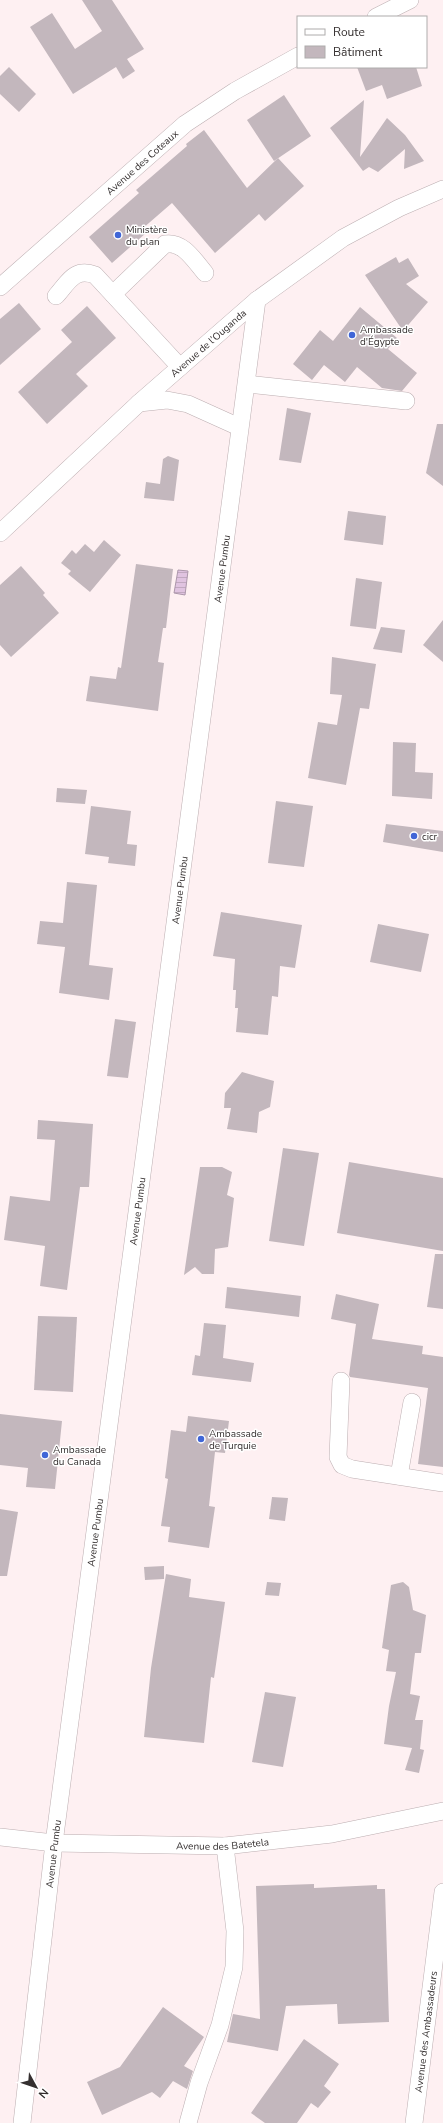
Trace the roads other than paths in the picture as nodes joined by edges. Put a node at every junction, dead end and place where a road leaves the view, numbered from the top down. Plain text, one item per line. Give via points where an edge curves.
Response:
1 (410, 0) edge
2 (378, 16) edge
3 (297, 57) edge
4 (443, 189) edge
5 (205, 273) dead end
6 (0, 287) edge
7 (113, 294) junction
8 (56, 296) dead end
9 (257, 300) junction
10 (180, 367) junction
11 (247, 384) junction
12 (406, 401) dead end
13 (140, 403) junction
14 (239, 427) junction
15 (0, 533) edge
16 (341, 1381) dead end
17 (412, 1402) dead end
18 (399, 1476) junction
19 (443, 1483) edge
20 (443, 1811) edge
21 (0, 1837) edge
22 (54, 1844) junction
23 (225, 1846) junction
24 (443, 1892) edge
25 (438, 1971) edge
26 (22, 2123) edge
27 (188, 2123) edge
28 (414, 2123) edge

1 - 2 street
3 - 6 street, Avenue des Coteaux via 235,91 185,124
4 - 9 street, Avenue de l’Ouganda via 399,208 343,238
5 - 7 street via 181,246 173,242 165,244
7 - 8 street via 95,275 86,272 76,274
7 - 10 street
9 - 10 street, Avenue de l’Ouganda
9 - 11 street, Avenue Pumbu
10 - 13 street, Avenue de l’Ouganda
11 - 12 street
11 - 14 street, Avenue Pumbu
13 - 14 street via 167,400 188,404
13 - 15 street, Avenue de l’Ouganda
14 - 22 street, Avenue Pumbu
16 - 18 street via 338,1457 342,1465 352,1469
17 - 18 street
18 - 19 street
20 - 23 street, Avenue des Batetela via 332,1834
21 - 22 street, Avenue des Batetela
22 - 23 street, Avenue des Batetela
22 - 26 street, Avenue Pumbu
23 - 27 street via 235,1931 234,1967 220,2025
24 - 25 street, Avenue des Ambassadeurs
25 - 28 street, Avenue des Ambassadeurs

